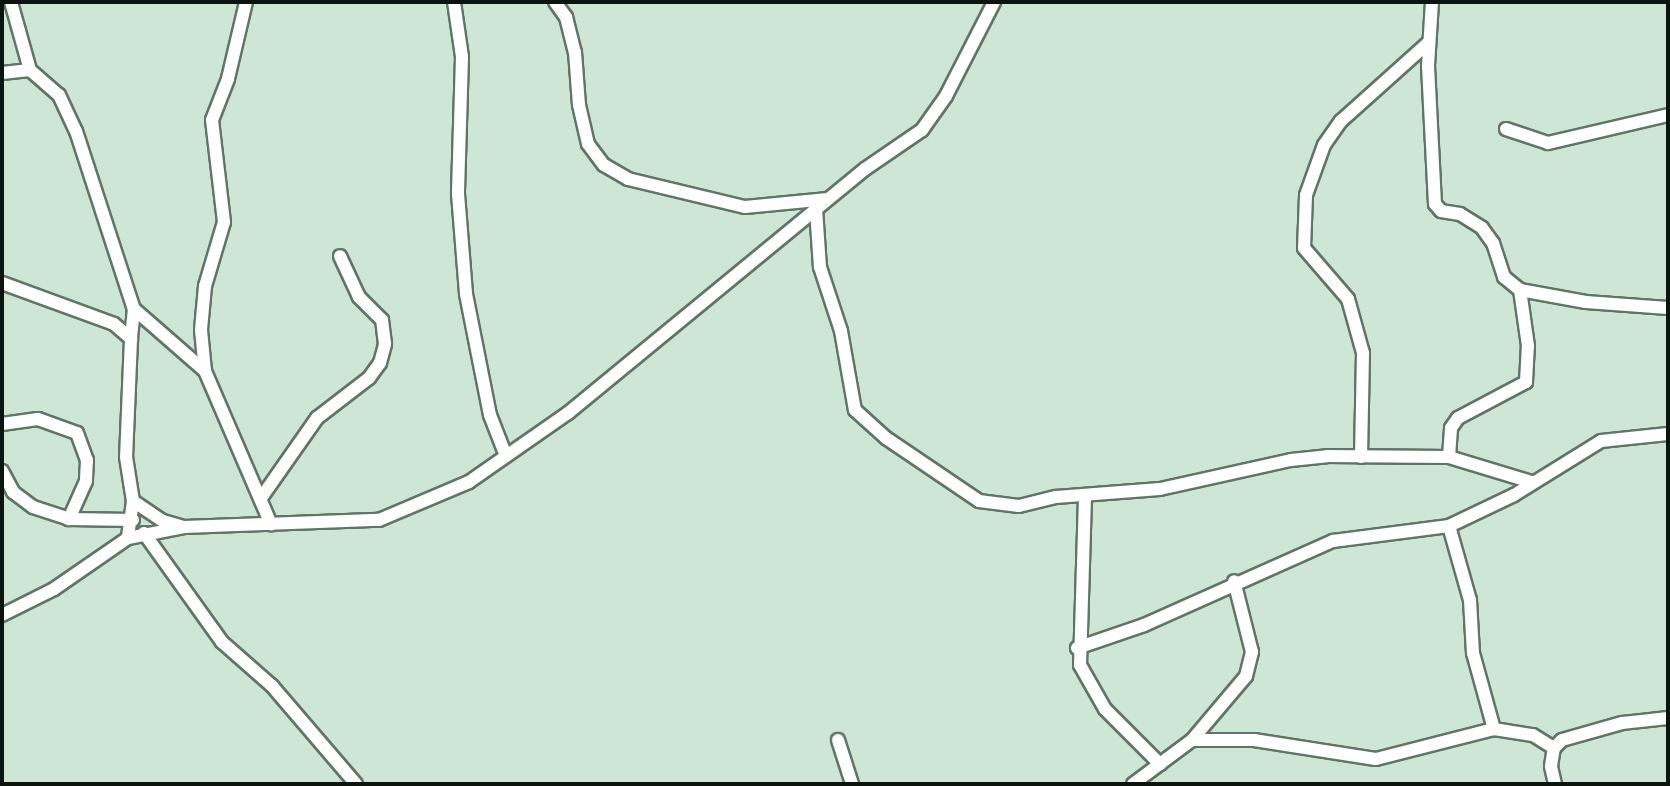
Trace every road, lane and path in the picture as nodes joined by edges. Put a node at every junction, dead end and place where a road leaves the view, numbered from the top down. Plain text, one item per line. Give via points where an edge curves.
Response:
1 (11, 2) edge
2 (246, 2) edge
3 (454, 2) edge
4 (555, 2) edge
5 (994, 2) edge
6 (1432, 2) edge
7 (1429, 42) junction
8 (30, 70) junction
9 (2, 74) edge
10 (1668, 116) edge
11 (1506, 129) dead end
12 (828, 199) junction
13 (816, 209) junction
14 (340, 256) dead end
15 (2, 284) edge
16 (1520, 290) junction
17 (134, 309) junction
18 (1668, 309) edge
19 (131, 340) junction
20 (205, 371) junction
21 (2, 424) edge
22 (1668, 434) edge
23 (506, 456) junction
24 (1361, 457) junction
25 (1449, 457) junction
26 (2, 471) edge
27 (1532, 482) junction
28 (1085, 497) junction
29 (261, 498) junction
30 (133, 501) junction
31 (69, 519) junction
32 (133, 520) junction
33 (271, 524) junction
34 (1449, 526) junction
35 (184, 527) junction
36 (144, 534) junction
37 (128, 538) junction
38 (1234, 581) junction
39 (2, 615) edge
40 (1077, 648) junction
41 (1668, 718) edge
42 (1494, 729) junction
43 (838, 740) dead end
44 (1192, 740) junction
45 (1554, 748) junction
46 (1160, 764) junction
47 (356, 784) edge
48 (852, 784) edge
49 (1133, 784) edge
50 (1555, 784) edge

1 - 8 street
2 - 20 street via 228,79 212,120 223,222 205,286 201,330
3 - 23 street via 462,57 458,194 466,294 490,415
4 - 12 street via 566,17 575,52 579,105 589,144 604,165 628,179 745,207
5 - 12 street via 946,96 922,130
6 - 7 street
7 - 16 street via 1435,204 1441,211 1460,214 1482,228 1493,243 1504,276
7 - 24 street via 1341,121 1324,145 1306,195 1304,248 1348,299 1363,353
8 - 9 street
8 - 17 street via 59,95 76,131
10 - 11 street via 1548,143
12 - 13 street
13 - 23 street via 568,413
13 - 28 street via 820,267 841,331 855,410 886,438 979,501 1019,506 1056,497
14 - 29 street via 359,297 382,320 385,344 380,363 369,378 317,418
15 - 19 street via 114,324
16 - 18 street
16 - 25 street via 1528,346 1526,382 1458,418 1451,428
17 - 19 street
17 - 20 street
19 - 30 street via 126,457
20 - 29 street via 230,438
21 - 31 street via 38,419 77,433 87,460 86,481
22 - 27 street via 1601,441
23 - 33 street via 469,482 379,520
24 - 25 street
24 - 28 street via 1291,460 1160,489
25 - 27 street
26 - 31 street via 13,492 33,507
27 - 34 street
28 - 40 street
29 - 33 street
30 - 32 street
30 - 35 street via 163,521
31 - 32 street
32 - 37 street
33 - 35 street
34 - 38 street via 1333,541 1285,565
34 - 42 street via 1470,600 1473,653
35 - 36 street
36 - 37 street
36 - 47 street via 222,642 272,686
37 - 39 street via 54,589
38 - 40 street via 1144,625
38 - 44 street via 1252,663
40 - 46 street via 1097,699
41 - 45 street via 1622,723 1562,740
42 - 44 street via 1376,760 1254,740
42 - 45 street via 1533,735
43 - 48 street
44 - 46 street
45 - 50 street
46 - 49 street

